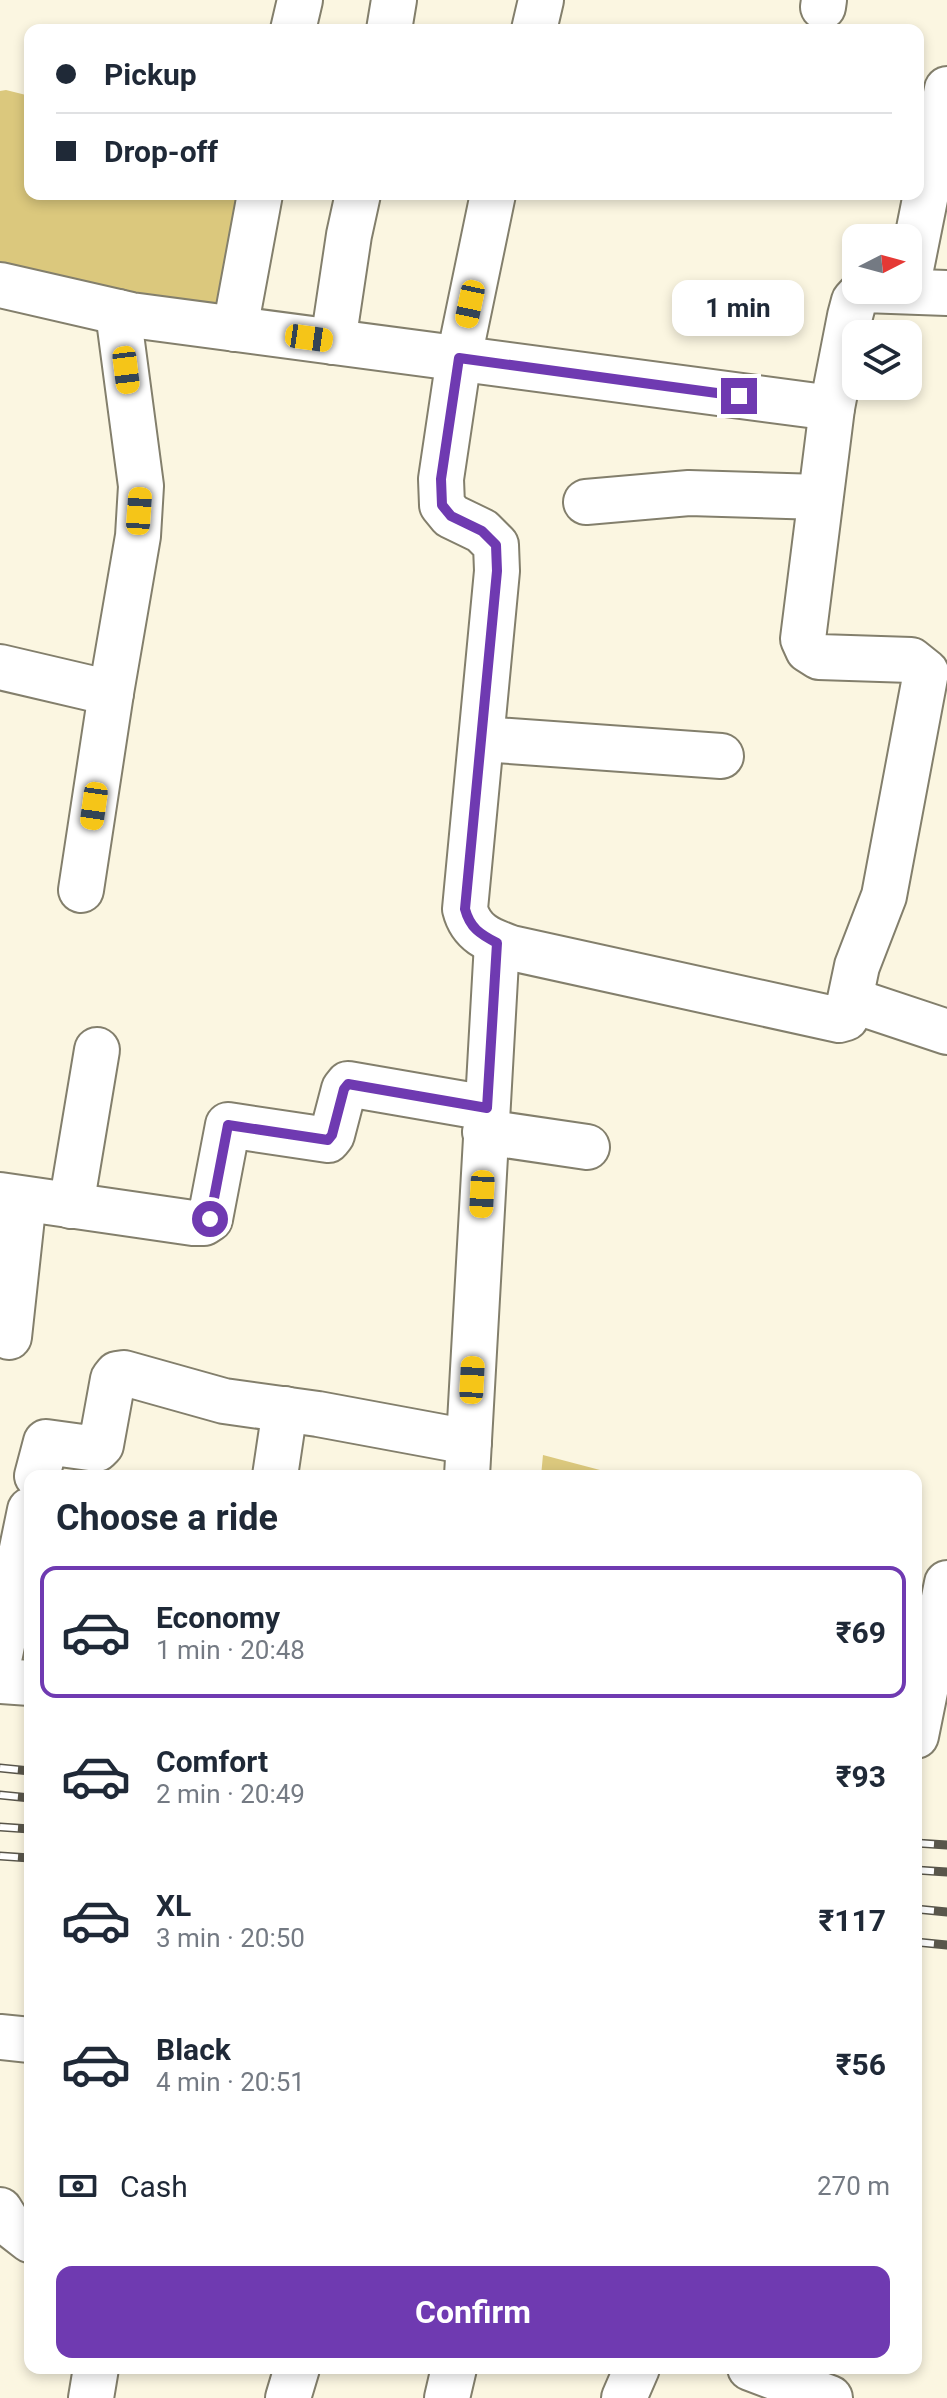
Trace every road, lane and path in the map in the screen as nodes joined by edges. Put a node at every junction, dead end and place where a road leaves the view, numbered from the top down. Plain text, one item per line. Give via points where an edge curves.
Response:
1 (300, 0) edge
2 (394, 0) edge
3 (541, 0) edge
4 (294, 24) edge
5 (390, 24) edge
6 (535, 24) edge
7 (947, 89) edge
8 (259, 200) edge
9 (357, 200) edge
10 (492, 200) edge
11 (922, 256) edge
12 (0, 285) edge
13 (853, 304) edge
14 (118, 312) junction
15 (235, 329) junction
16 (333, 342) junction
17 (459, 358) junction
18 (832, 408) junction
19 (820, 497) junction
20 (586, 502) dead end
21 (0, 667) edge
22 (111, 693) junction
23 (482, 739) junction
24 (721, 756) dead end
25 (81, 890) dead end
26 (497, 943) junction
27 (851, 1000) junction
28 (947, 1032) edge
29 (97, 1050) dead end
30 (486, 1120) junction
31 (587, 1147) dead end
32 (12, 1197) edge
33 (71, 1206) junction
34 (9, 1337) dead end
35 (285, 1409) junction
36 (468, 1459) edge
37 (39, 1470) edge
38 (276, 1470) edge
39 (24, 1539) edge
40 (947, 1583) edge
41 (0, 1655) edge
42 (0, 1681) edge
43 (24, 1683) edge
44 (922, 1706) edge
45 (947, 1733) edge
46 (922, 1750) edge
47 (0, 2037) edge
48 (24, 2039) edge
49 (95, 2374) edge
50 (295, 2374) edge
51 (453, 2374) edge
52 (634, 2374) edge
53 (766, 2374) edge
54 (91, 2398) edge
55 (288, 2398) edge
56 (447, 2398) edge
57 (624, 2398) edge
58 (830, 2398) edge

1 - 4 street
2 - 5 street
3 - 6 street
7 - 11 street
8 - 15 street
9 - 16 street
10 - 17 street
12 - 14 street
13 - 18 street
14 - 15 street
14 - 22 street via 141,486 138,536
15 - 16 street
16 - 17 street
17 - 18 street
17 - 23 street via 442,505 496,545
18 - 19 street
19 - 20 street via 689,493
19 - 27 street via 803,639 808,650 819,657 911,660 926,672 884,896 857,966
21 - 22 street
22 - 25 street
23 - 24 street
23 - 26 street via 465,909 480,934
26 - 27 street via 839,1020 846,1018
26 - 30 street
27 - 28 street
29 - 33 street
30 - 31 street
30 - 33 street via 348,1084 328,1140 228,1125 210,1219 204,1223
30 - 36 street
32 - 33 street
32 - 34 street
35 - 36 street
35 - 37 street via 224,1401 117,1374 101,1445 97,1449 46,1442
35 - 38 street
39 - 41 street
40 - 44 street
42 - 43 street
45 - 46 street
47 - 48 street
49 - 54 street
50 - 55 street
51 - 56 street
52 - 57 street
53 - 58 street

